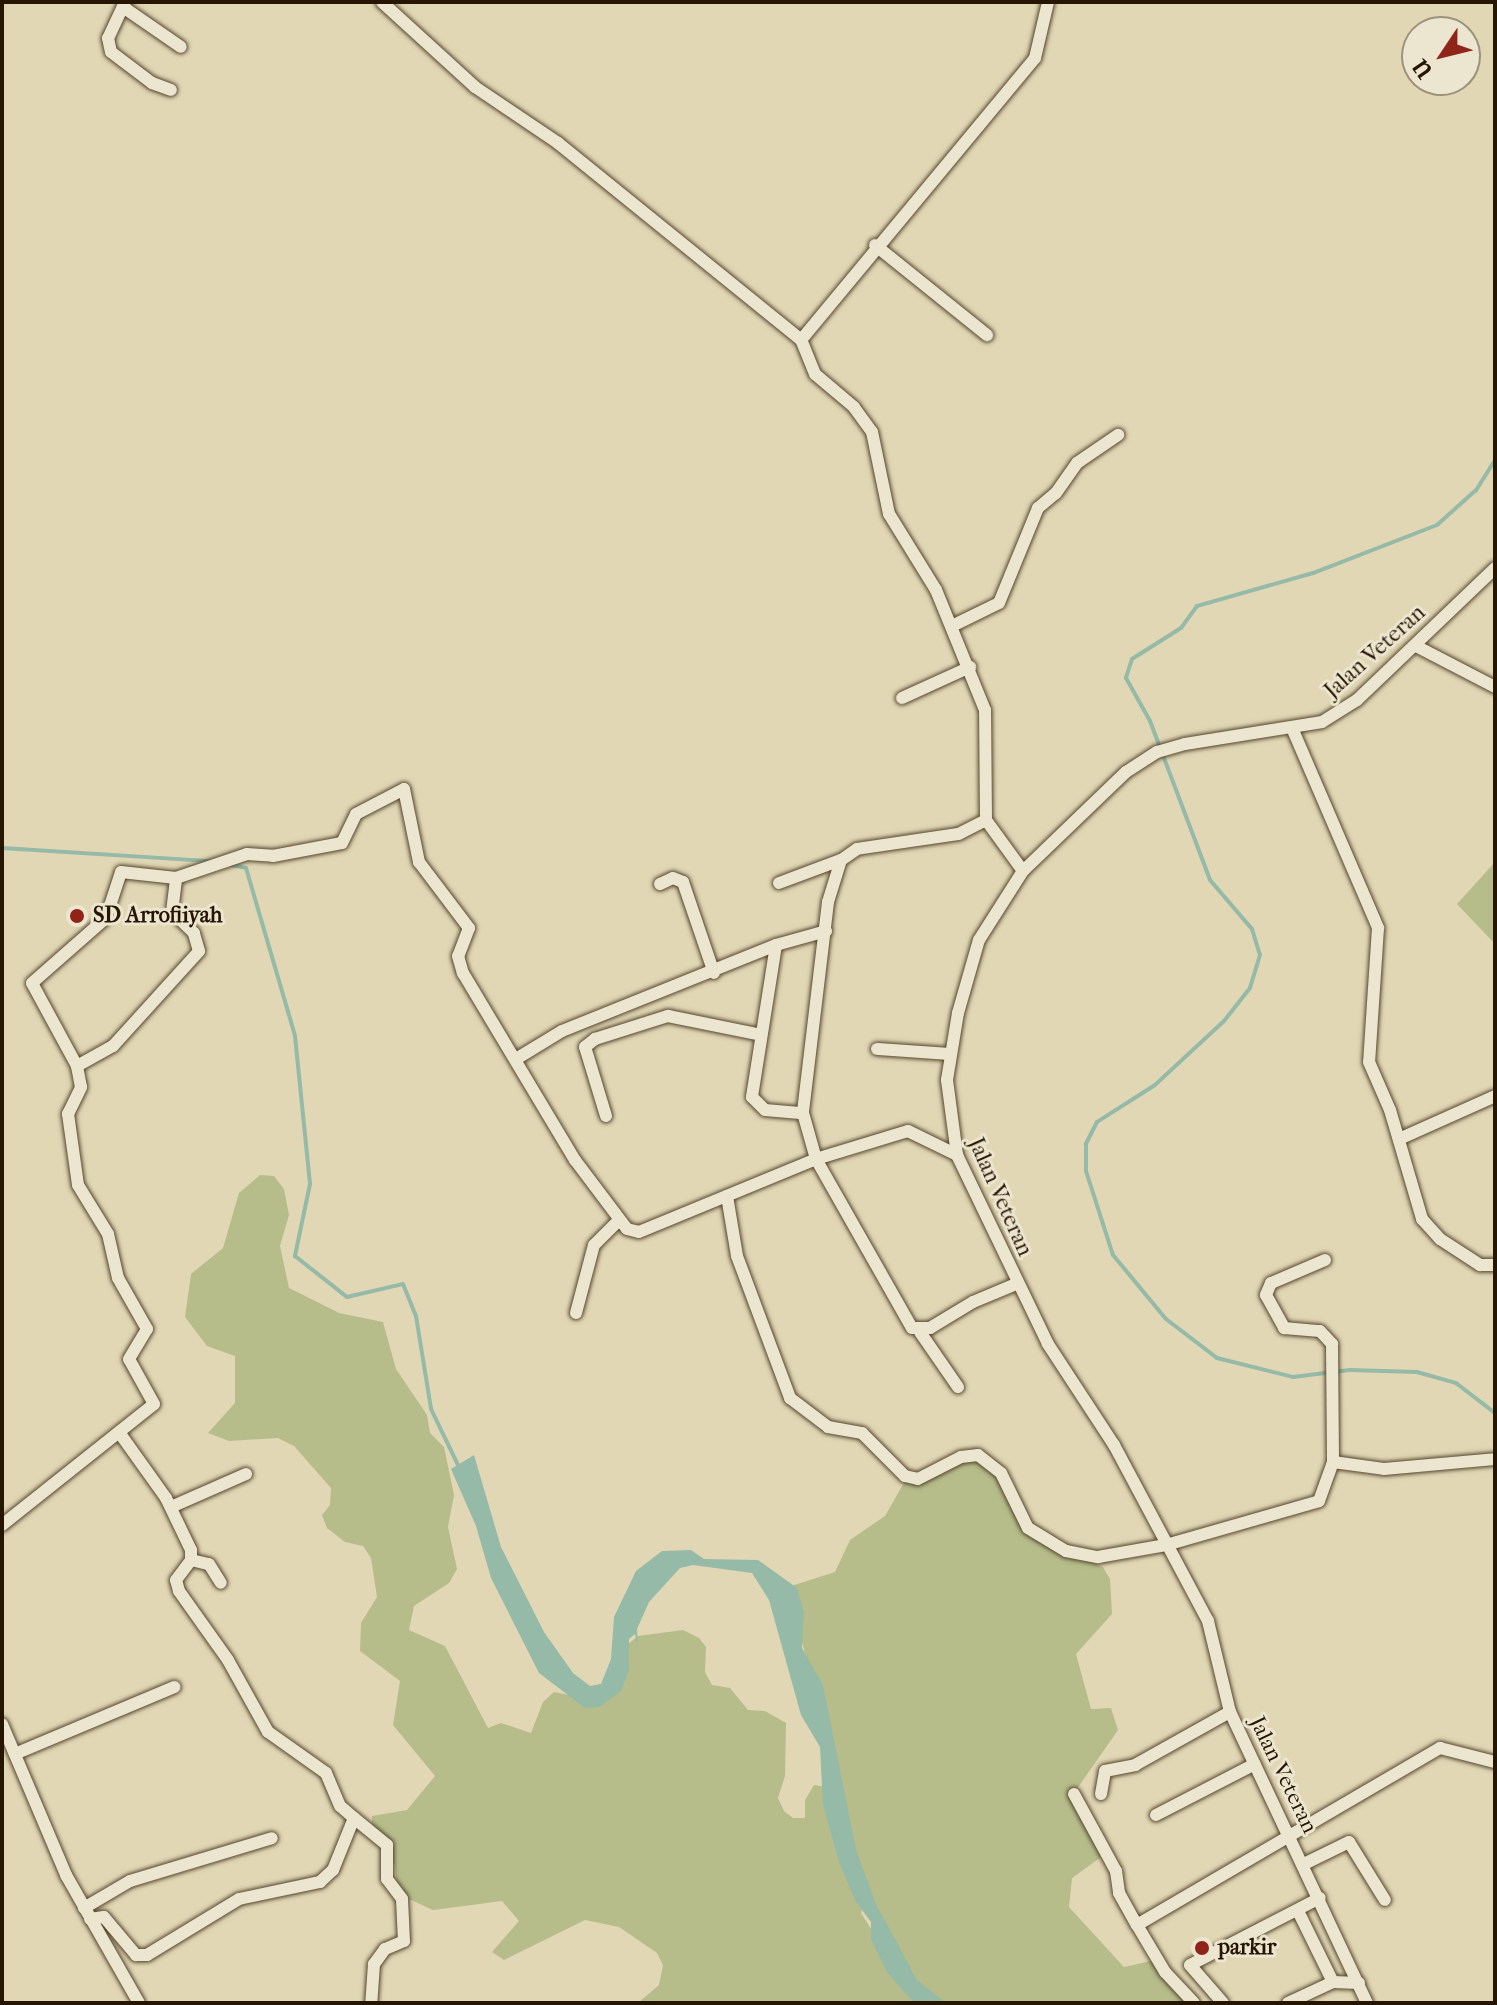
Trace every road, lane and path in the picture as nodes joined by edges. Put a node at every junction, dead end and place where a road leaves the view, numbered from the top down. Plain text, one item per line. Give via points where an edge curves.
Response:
1 (382, 2) edge
2 (1048, 2) edge
3 (124, 4) edge
4 (181, 47) dead end
5 (171, 90) dead end
6 (875, 245) junction
7 (987, 335) dead end
8 (801, 340) junction
9 (1118, 435) dead end
10 (1495, 568) edge
11 (952, 626) junction
12 (1416, 646) junction
13 (970, 667) junction
14 (1495, 687) edge
15 (902, 698) dead end
16 (1292, 728) junction
17 (986, 820) junction
18 (841, 860) junction
19 (1023, 871) junction
20 (176, 878) junction
21 (779, 883) dead end
22 (660, 884) dead end
23 (826, 931) junction
24 (776, 945) junction
25 (714, 973) junction
26 (761, 1035) junction
27 (877, 1049) dead end
28 (951, 1054) junction
29 (516, 1059) junction
30 (77, 1066) junction
31 (1495, 1096) edge
32 (803, 1113) junction
33 (606, 1116) dead end
34 (1399, 1139) junction
35 (957, 1155) junction
36 (816, 1159) junction
37 (727, 1196) junction
38 (617, 1222) junction
39 (1325, 1260) dead end
40 (1495, 1265) edge
41 (1016, 1284) junction
42 (576, 1313) dead end
43 (920, 1332) junction
44 (958, 1387) dead end
45 (119, 1432) junction
46 (1495, 1459) edge
47 (1333, 1462) junction
48 (246, 1474) dead end
49 (171, 1507) junction
50 (2, 1525) edge
51 (1166, 1545) junction
52 (191, 1560) junction
53 (221, 1583) dead end
54 (174, 1687) dead end
55 (1230, 1712) junction
56 (2, 1724) edge
57 (15, 1754) junction
58 (1495, 1762) edge
59 (1255, 1764) junction
60 (1074, 1794) dead end
61 (1101, 1794) dead end
62 (1156, 1815) dead end
63 (354, 1818) junction
64 (272, 1838) dead end
65 (1291, 1838) junction
66 (1304, 1864) junction
67 (1320, 1898) junction
68 (1385, 1900) dead end
69 (1298, 1911) junction
70 (87, 1914) junction
71 (1137, 1925) junction
72 (1333, 1982) junction
73 (1359, 1983) junction
74 (139, 2003) edge
75 (371, 2003) edge
76 (1194, 2003) edge
77 (1223, 2003) edge
78 (1288, 2003) edge
79 (1367, 2003) edge

1 - 8 street via 475,87 558,143
2 - 6 street via 1035,58
3 - 4 street
3 - 5 street via 108,38 111,52 152,83
6 - 7 street
6 - 8 street
8 - 11 street via 815,374 854,407 872,432 889,514
9 - 11 street via 1077,463 1038,508 999,603
10 - 12 street, Jalan Veteran
11 - 13 street
12 - 14 street
12 - 16 street, Jalan Veteran via 1338,714
13 - 15 street
13 - 17 street via 986,721
16 - 19 street, Jalan Veteran via 1157,752 1126,772
16 - 34 street via 1378,928 1368,1048
17 - 18 street via 958,834 857,849
17 - 19 street
18 - 21 street
18 - 23 street
19 - 28 street, Jalan Veteran via 979,940
20 - 29 street via 247,854 273,856 342,843 356,814 404,789 419,862 469,928 458,956 463,973
20 - 30 street via 172,912 193,931 199,951 113,1046
20 - 30 street via 120,873 106,918 32,983
22 - 25 street via 673,878 683,882
23 - 24 street
23 - 32 street
24 - 25 street
24 - 26 street
25 - 29 street via 562,1031
26 - 32 street via 751,1089 755,1103 765,1110
26 - 33 street via 668,1016 595,1039 585,1047
27 - 28 street
28 - 35 street, Jalan Veteran via 947,1107
29 - 38 street
30 - 45 street via 81,1087 68,1114 78,1185 108,1234 118,1278 147,1329 129,1359 154,1404
31 - 34 street
32 - 36 street
34 - 40 street via 1429,1230 1480,1265
35 - 36 street via 908,1131
35 - 41 street, Jalan Veteran
36 - 37 street
36 - 43 street via 905,1319
37 - 38 street via 639,1232
37 - 51 street via 737,1256 774,1366 790,1398 812,1419 862,1433 905,1476 918,1479 961,1457 978,1455 1001,1473 1028,1528 1066,1551 1098,1557
38 - 42 street via 594,1245
39 - 47 street via 1271,1283 1266,1295 1284,1328 1320,1331 1332,1344
41 - 43 street
41 - 51 street, Jalan Veteran via 1114,1445
43 - 44 street
45 - 49 street
45 - 50 street
46 - 47 street via 1384,1469
47 - 51 street via 1319,1501
48 - 49 street
49 - 52 street
51 - 55 street, Jalan Veteran via 1213,1632
52 - 53 street via 209,1564
52 - 63 street via 178,1576 177,1587 228,1660 262,1724 326,1773 340,1806
54 - 57 street
55 - 59 street, Jalan Veteran
55 - 61 street via 1135,1765 1105,1771
56 - 57 street
57 - 70 street
58 - 65 street via 1440,1748
59 - 62 street
59 - 65 street, Jalan Veteran
60 - 71 street via 1116,1871 1119,1893
63 - 70 street via 333,1870 320,1882 239,1899 147,1955 136,1955 104,1917
63 - 75 street via 387,1845 387,1879 402,1899 404,1941 385,1949 374,1964
64 - 70 street via 130,1881
65 - 66 street, Jalan Veteran
65 - 71 street
66 - 67 street, Jalan Veteran
66 - 68 street via 1349,1842
67 - 69 street
67 - 73 street, Jalan Veteran
69 - 72 street
69 - 77 street via 1190,1965
70 - 74 street
71 - 76 street via 1165,1972
72 - 73 street
72 - 78 street
73 - 79 street, Jalan Veteran

